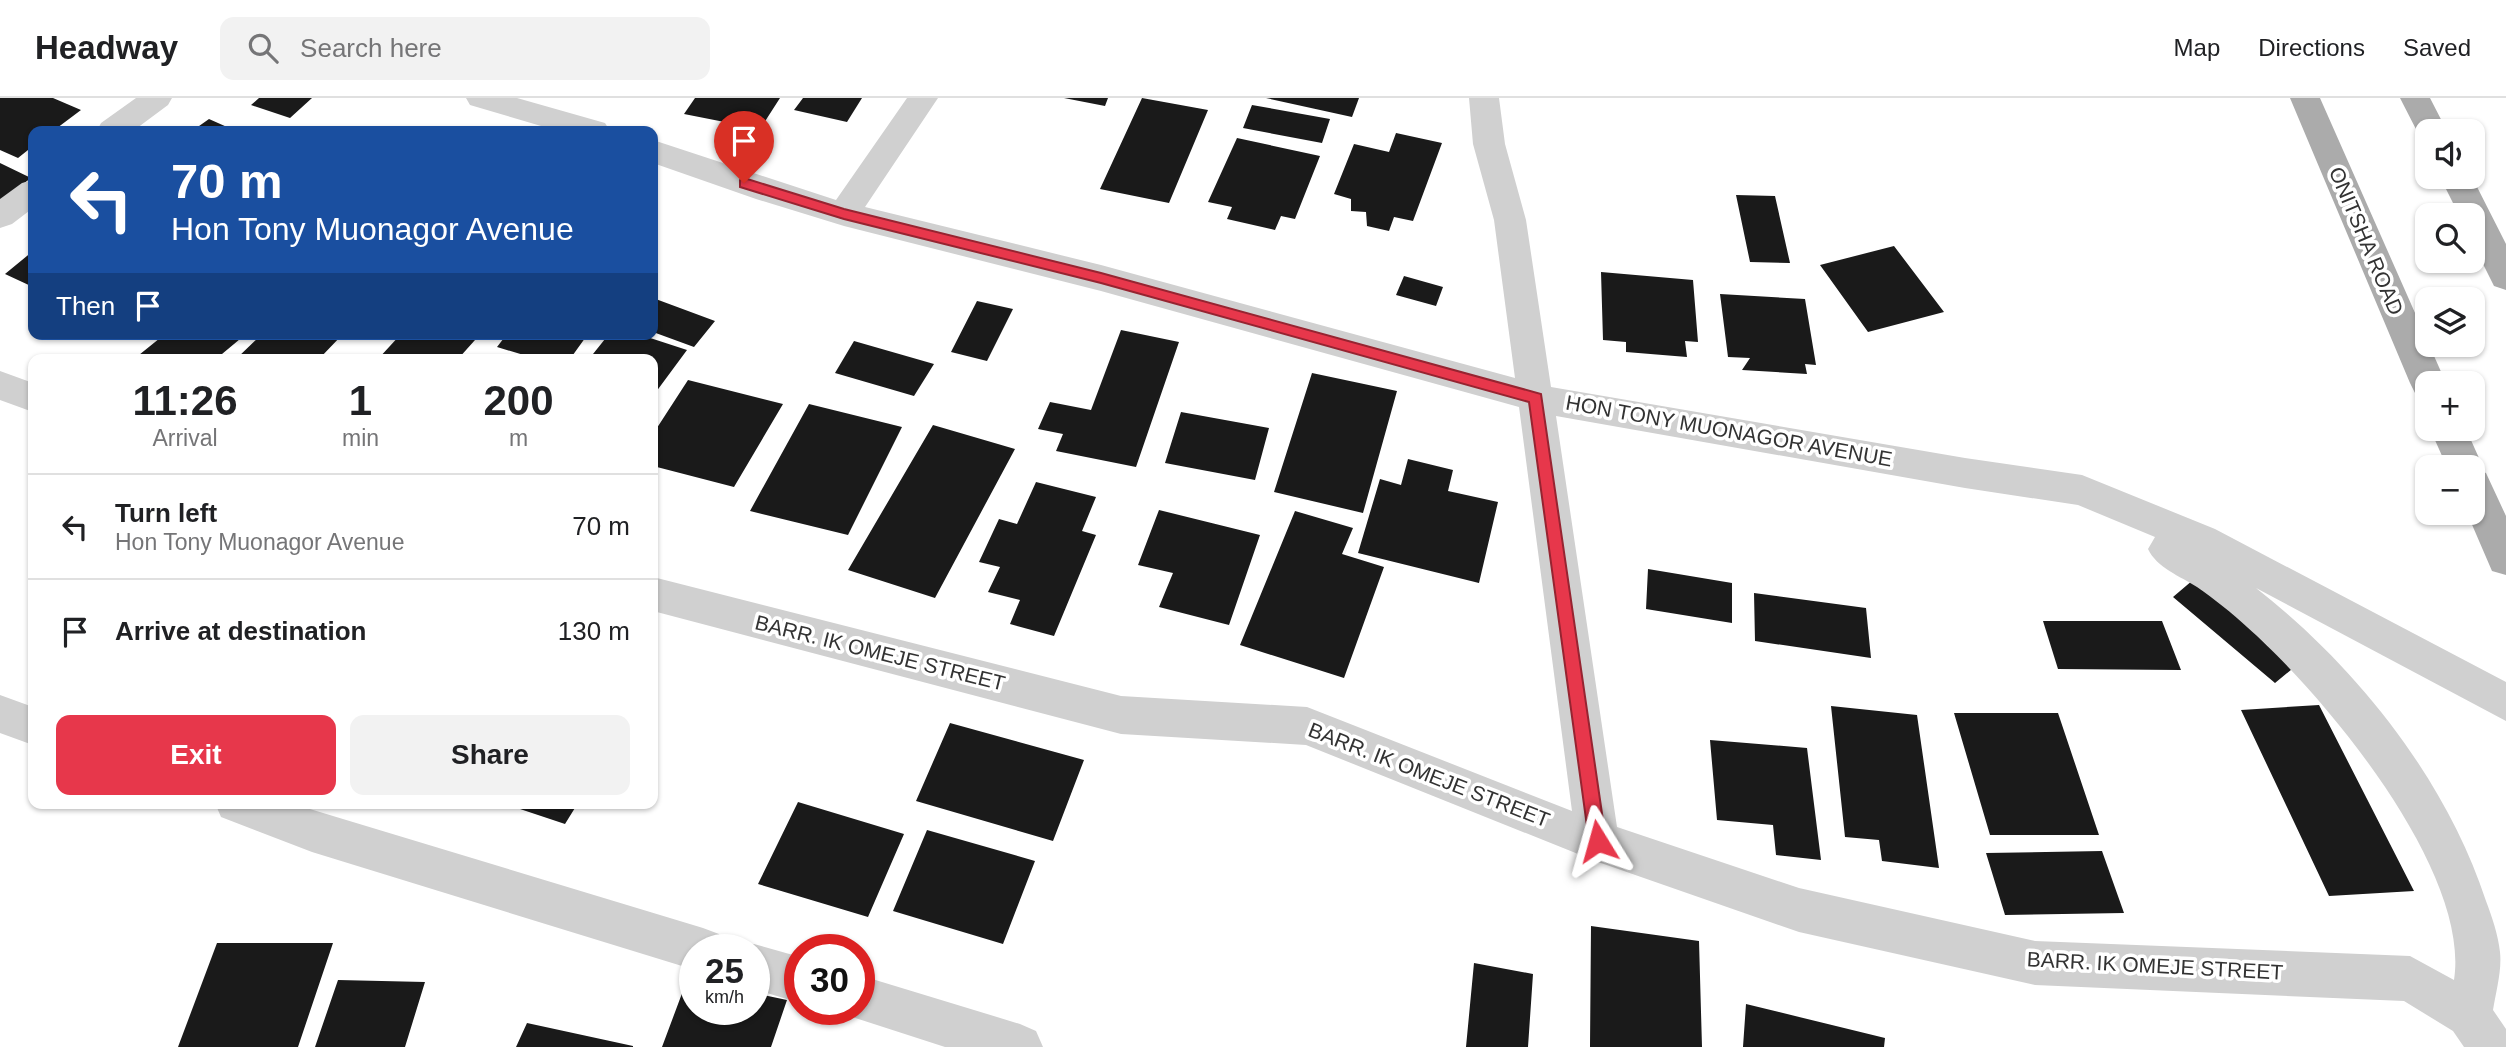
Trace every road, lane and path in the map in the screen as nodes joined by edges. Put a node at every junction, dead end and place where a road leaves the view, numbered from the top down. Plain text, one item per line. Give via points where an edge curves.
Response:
1 (157, 98) edge
2 (481, 98) edge
3 (923, 98) edge
4 (1483, 98) edge
5 (2305, 98) edge
6 (2415, 98) edge
7 (2426, 119) edge
8 (119, 126) edge
9 (577, 126) edge
10 (658, 153) edge
11 (2462, 189) edge
12 (28, 195) edge
13 (844, 214) junction
14 (0, 216) edge
15 (2506, 276) edge
16 (2423, 371) edge
17 (0, 385) edge
18 (28, 396) edge
19 (1536, 398) junction
20 (2082, 490) junction
21 (2485, 511) edge
22 (2506, 559) edge
23 (658, 595) edge
24 (2506, 703) edge
25 (252, 809) edge
26 (1598, 841) junction
27 (679, 943) edge
28 (875, 1003) edge
29 (2480, 1031) edge
30 (1020, 1047) edge

1 - 8 street
2 - 9 street
3 - 13 street
4 - 19 street via 1489,144 1510,220
5 - 16 main road, ONITSHA ROAD
6 - 7 main road
10 - 13 street, HON TONY MUONAGOR AVENUE
11 - 15 main road
12 - 14 street
13 - 19 street, HON TONY MUONAGOR AVENUE via 1101,278
17 - 18 street
19 - 20 street, HON TONY MUONAGOR AVENUE
19 - 26 street
20 - 24 street via 2202,540
20 - 29 street via 2151,541 2193,562 2297,646 2404,779 2446,849 2466,897 2478,957
21 - 22 main road
23 - 26 street, BARR. IK OMEJE STREET via 1121,715 1307,726
25 - 27 street via 312,832
26 - 29 street, BARR. IK OMEJE STREET via 1799,910 2035,963 2410,979
28 - 30 street

